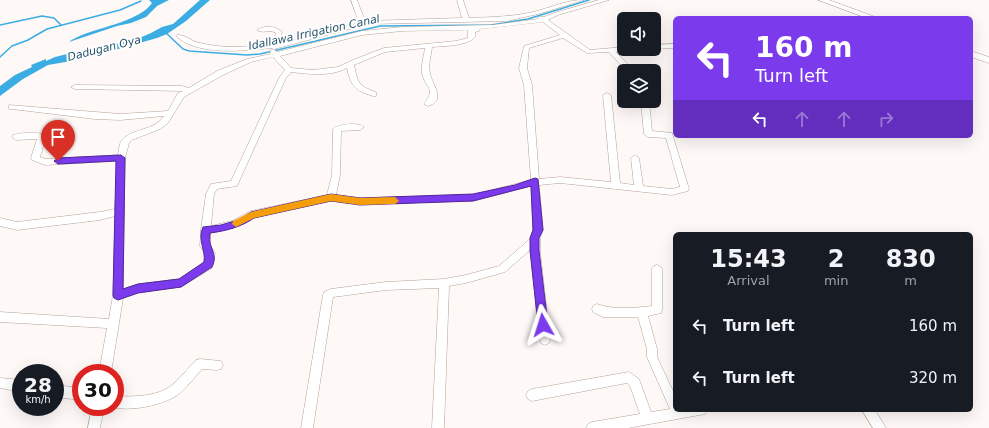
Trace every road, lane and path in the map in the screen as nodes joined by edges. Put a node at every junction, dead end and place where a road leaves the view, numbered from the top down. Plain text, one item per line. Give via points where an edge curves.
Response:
1 (354, 0) edge
2 (460, 0) edge
3 (581, 0) edge
4 (606, 0) edge
5 (822, 0) edge
6 (540, 16) junction
7 (865, 16) edge
8 (466, 20) junction
9 (363, 24) junction
10 (513, 25) junction
11 (260, 30) dead end
12 (179, 36) dead end
13 (567, 37) junction
14 (429, 46) junction
15 (673, 46) edge
16 (661, 47) edge
17 (274, 50) junction
18 (611, 50) junction
19 (617, 50) edge
20 (973, 55) edge
21 (989, 60) edge
22 (350, 64) junction
23 (623, 64) edge
24 (289, 70) junction
25 (75, 87) dead end
26 (188, 90) junction
27 (373, 94) dead end
28 (607, 95) dead end
29 (428, 104) dead end
30 (12, 107) dead end
31 (646, 108) edge
32 (169, 113) junction
33 (360, 127) dead end
34 (672, 134) edge
35 (16, 137) dead end
36 (121, 158) junction
37 (635, 158) dead end
38 (535, 182) junction
39 (616, 186) junction
40 (642, 189) junction
41 (655, 194) dead end
42 (331, 198) junction
43 (119, 212) junction
44 (0, 222) edge
45 (206, 230) junction
46 (535, 240) junction
47 (657, 270) dead end
48 (444, 283) junction
49 (118, 295) junction
50 (597, 309) dead end
51 (642, 312) junction
52 (0, 317) edge
53 (113, 324) junction
54 (545, 340) dead end
55 (106, 364) edge
56 (217, 365) dead end
57 (0, 383) edge
58 (12, 385) edge
59 (532, 395) dead end
60 (124, 402) edge
61 (673, 404) edge
62 (673, 412) edge
63 (869, 412) edge
64 (96, 416) edge
65 (647, 419) junction
66 (605, 427) edge
67 (94, 428) edge
68 (307, 428) edge
69 (438, 428) edge
70 (592, 428) edge
71 (880, 428) edge

1 - 9 street
2 - 8 street
3 - 6 street
4 - 6 street
5 - 7 main road
6 - 8 street
6 - 10 street
6 - 13 street
8 - 9 street
9 - 17 street
10 - 14 street via 471,30 470,39
10 - 17 street via 362,33
11 - 17 street via 279,32
12 - 17 street via 196,45 236,50
13 - 18 street via 590,52
13 - 38 street via 526,47 523,68 528,85
14 - 22 street via 384,50
14 - 29 street via 426,54 426,73 434,95
15 - 16 street
17 - 24 street
17 - 26 street via 234,66
18 - 19 street
18 - 23 street
20 - 21 main road
22 - 24 street via 340,69 313,72
22 - 27 street via 357,88
24 - 45 street via 272,99 234,184 214,186 210,194
25 - 26 street
26 - 32 street
28 - 39 street
30 - 32 street via 120,117
31 - 34 street via 648,134
32 - 36 street via 165,121 157,127 129,138 125,142
33 - 42 street via 338,129 336,175
34 - 40 street via 685,188 672,192
35 - 36 street via 42,137 35,158 45,162
36 - 43 street
37 - 40 street
38 - 39 street via 560,180
38 - 42 street via 473,198 360,201
38 - 46 street via 538,230
39 - 40 street
40 - 41 street
42 - 45 street via 251,215 241,222
43 - 44 street via 17,226
43 - 49 street
45 - 49 street via 205,246 210,253 209,265 181,283 138,288
46 - 48 street via 502,269
46 - 54 street
47 - 51 street via 657,310
48 - 68 street via 358,289 328,295
48 - 69 street
49 - 53 street
50 - 51 street via 603,312
51 - 61 street via 652,357
52 - 53 street
53 - 55 street
56 - 60 street via 200,364 175,390 162,398
57 - 58 street
59 - 65 street via 629,377 635,383
62 - 65 street
63 - 71 street
64 - 67 street
65 - 66 street
66 - 70 street

